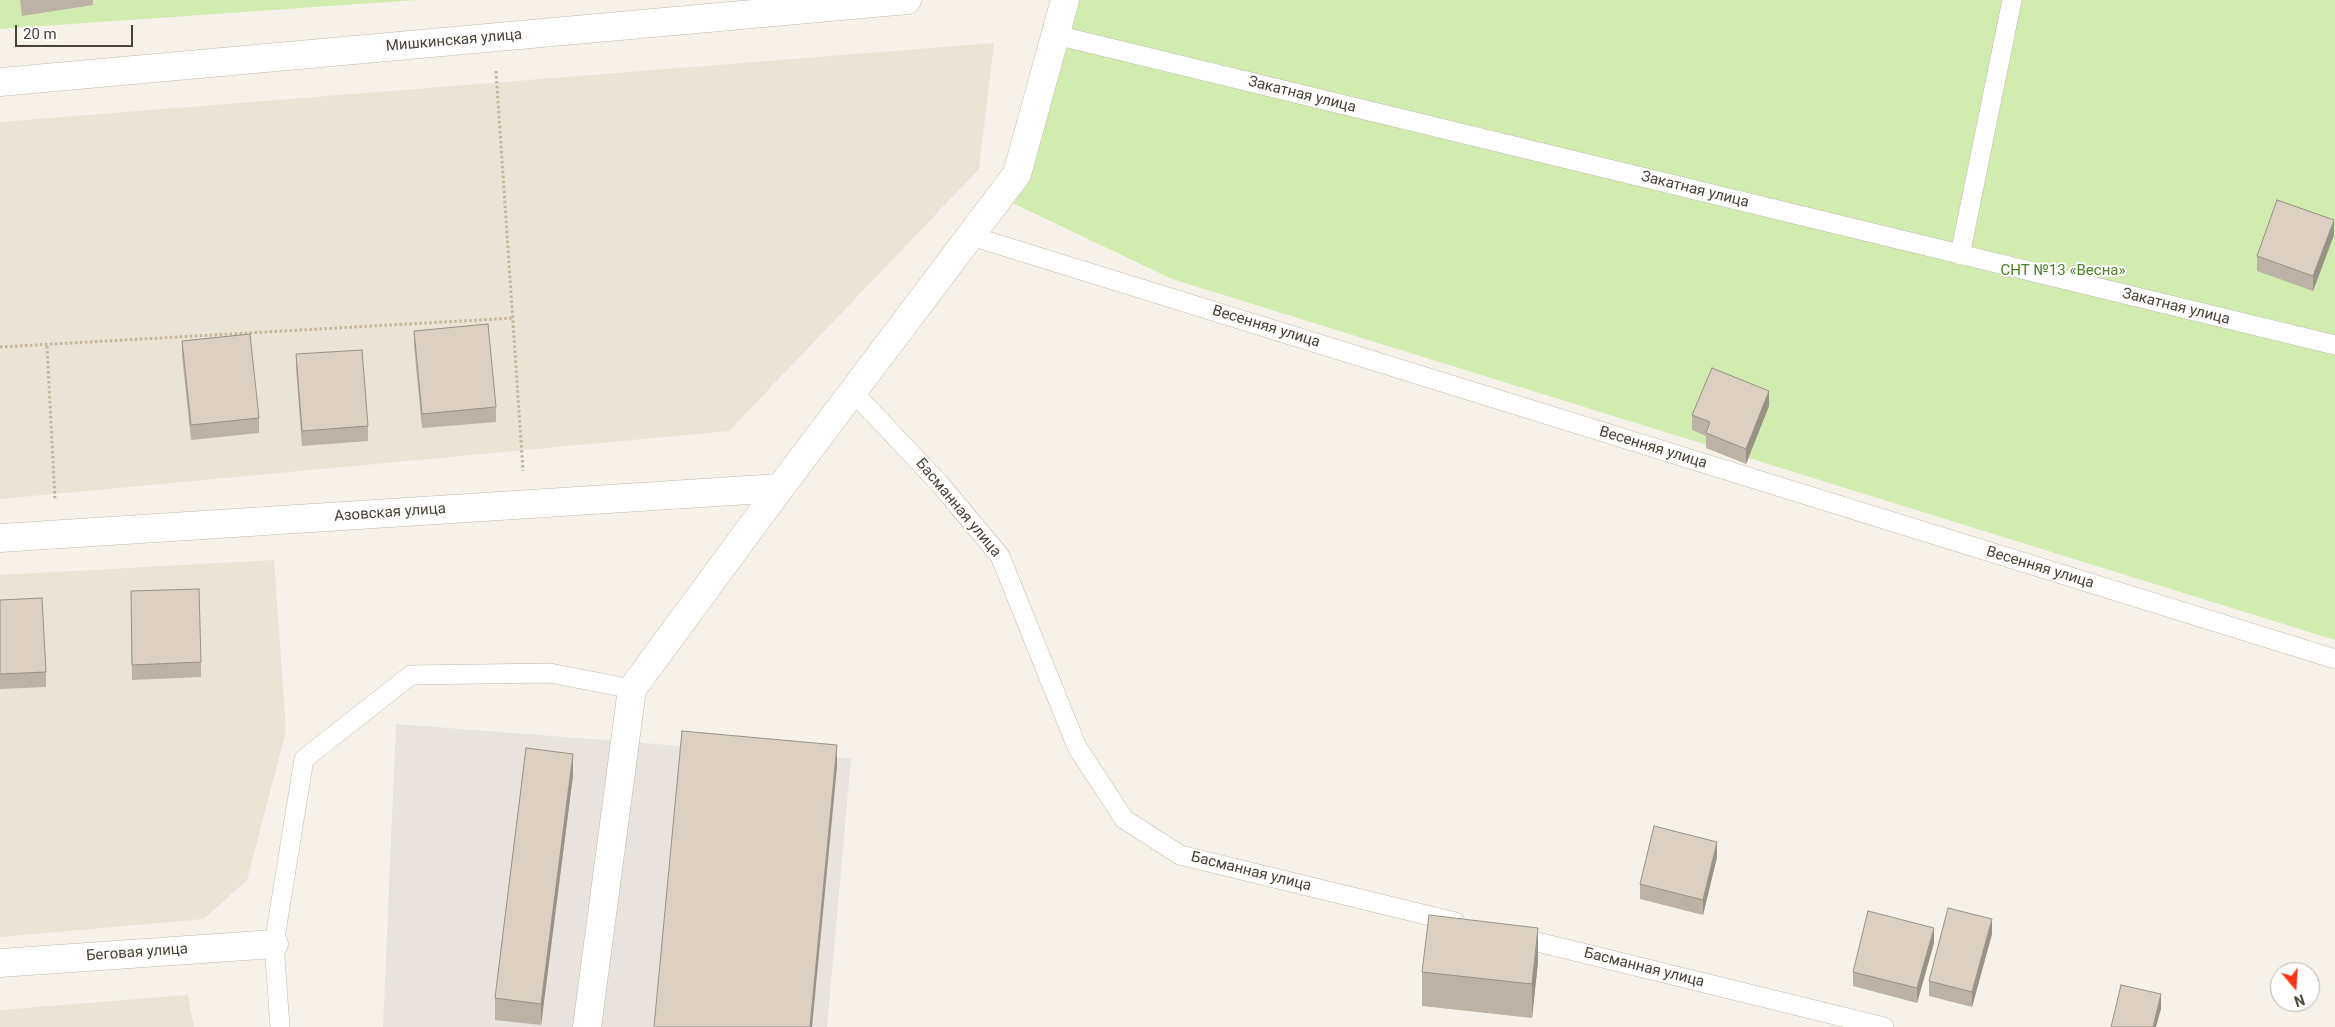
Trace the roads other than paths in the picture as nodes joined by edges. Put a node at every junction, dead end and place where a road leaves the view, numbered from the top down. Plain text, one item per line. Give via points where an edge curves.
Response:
1 (907, 0) edge
2 (1065, 0) edge
3 (2012, 0) edge
4 (1056, 35) junction
5 (0, 82) edge
6 (971, 236) junction
7 (1960, 255) junction
8 (2335, 346) edge
9 (853, 392) junction
10 (780, 488) junction
11 (0, 538) edge
12 (2335, 659) edge
13 (632, 689) junction
14 (1469, 926) edge
15 (1498, 933) edge
16 (274, 944) junction
17 (0, 963) edge
18 (280, 1027) edge
19 (587, 1027) edge
20 (1884, 1027) edge

1 - 5 street, Мишкинская улица
2 - 4 street
3 - 7 lane
4 - 6 street via 1018,174
4 - 7 lane, Закатная улица
6 - 9 street
6 - 12 lane, Весенняя улица
7 - 8 lane, Закатная улица
9 - 10 street
9 - 14 lane, Басманная улица via 939,482 1000,556 1077,747 1124,819 1180,855
10 - 11 street, Азовская улица
10 - 13 street
13 - 16 lane via 550,673 411,675 304,759
13 - 19 street
15 - 20 lane, Басманная улица
16 - 17 street, Беговая улица
16 - 18 lane

